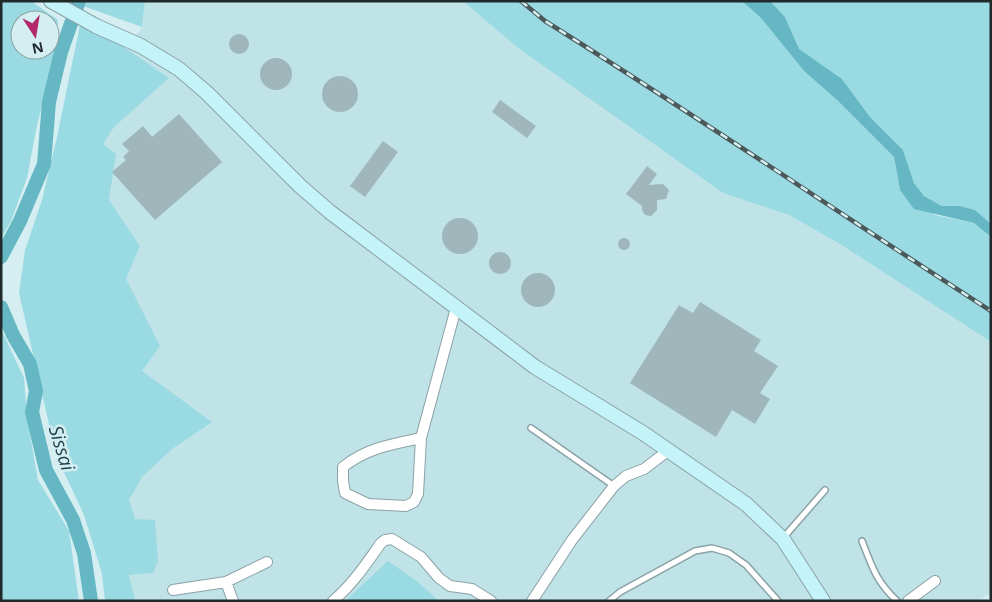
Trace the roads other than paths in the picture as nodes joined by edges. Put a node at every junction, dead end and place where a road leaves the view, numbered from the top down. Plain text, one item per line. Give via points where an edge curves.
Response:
1 (54, 3) edge
2 (456, 308) junction
3 (531, 428) dead end
4 (421, 438) junction
5 (669, 450) junction
6 (614, 486) junction
7 (825, 490) dead end
8 (783, 539) junction
9 (862, 541) dead end
10 (267, 562) dead end
11 (935, 581) dead end
12 (226, 582) junction
13 (173, 590) dead end
14 (233, 601) edge
15 (334, 601) edge
16 (491, 601) edge
17 (532, 601) edge
18 (609, 601) edge
19 (778, 601) edge
20 (823, 601) edge
21 (897, 601) edge
22 (908, 601) edge

1 - 2 street via 179,69 330,212
2 - 4 street
2 - 5 street via 535,367
3 - 6 lane
4 - 4 street via 418,494 414,502 406,506 368,504 345,493 343,467 356,457 379,447
5 - 6 street
5 - 8 street via 746,504
6 - 17 street via 559,558
7 - 8 lane
8 - 20 street
9 - 21 lane via 883,588
10 - 12 street
11 - 22 street
12 - 13 street
12 - 14 street
15 - 16 street via 360,574 380,544 392,539 421,558 450,586 472,589
18 - 19 lane via 695,551 712,548 728,553 746,565

